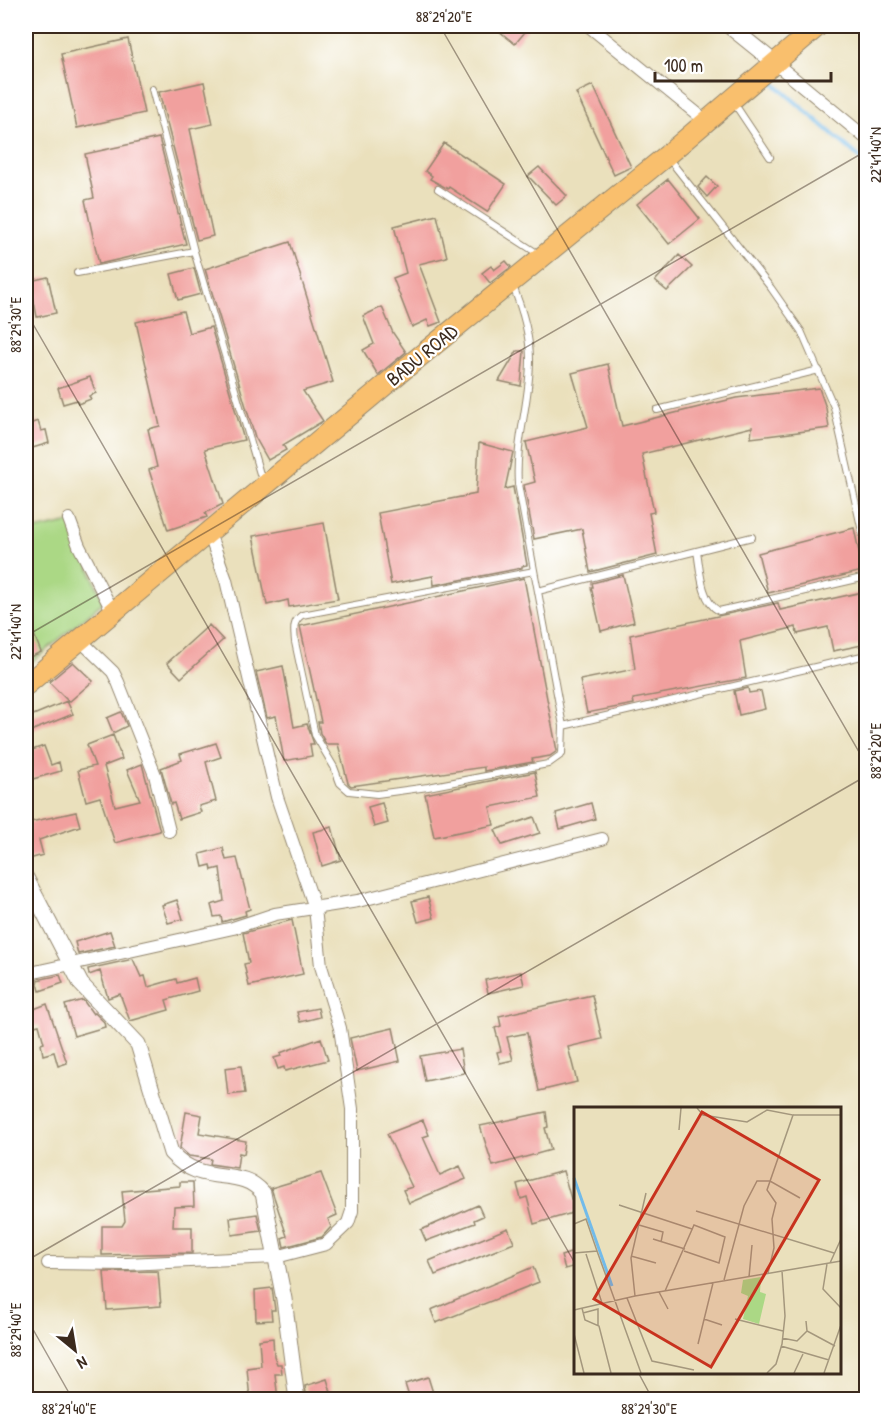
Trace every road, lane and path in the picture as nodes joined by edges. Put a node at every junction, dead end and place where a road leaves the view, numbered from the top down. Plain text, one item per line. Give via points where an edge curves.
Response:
1 (589, 26) edge
2 (729, 26) edge
3 (818, 26) edge
4 (856, 26) edge
5 (867, 36) edge
6 (775, 63) junction
7 (153, 89) dead end
8 (732, 99) junction
9 (706, 121) junction
10 (867, 138) edge
11 (666, 156) junction
12 (770, 157) dead end
13 (438, 189) dead end
14 (194, 251) junction
15 (543, 257) junction
16 (77, 273) dead end
17 (512, 284) junction
18 (819, 370) junction
19 (657, 410) dead end
20 (264, 488) junction
21 (69, 519) dead end
22 (209, 533) junction
23 (752, 537) dead end
24 (867, 549) edge
25 (697, 551) junction
26 (534, 571) junction
27 (867, 577) edge
28 (538, 591) junction
29 (113, 612) junction
30 (80, 640) junction
31 (867, 655) edge
32 (26, 685) edge
33 (563, 726) junction
34 (169, 831) dead end
35 (602, 839) dead end
36 (26, 878) edge
37 (315, 908) junction
38 (70, 965) junction
39 (26, 974) edge
40 (276, 1257) junction
41 (48, 1263) dead end
42 (297, 1400) edge

1 - 9 street
2 - 6 street
3 - 6 main road, BADU ROAD
4 - 5 lane
6 - 8 main road, BADU ROAD
6 - 10 street
7 - 14 lane
8 - 9 main road, BADU ROAD
8 - 12 lane
9 - 11 main road, BADU ROAD
11 - 15 main road, BADU ROAD
11 - 18 lane via 785,307
13 - 15 lane
14 - 16 lane
14 - 20 lane
15 - 17 main road, BADU ROAD
17 - 20 main road, BADU ROAD
17 - 26 lane via 530,361 517,465
18 - 19 lane
18 - 24 lane via 843,440
20 - 22 main road, BADU ROAD
21 - 29 street
22 - 29 main road, BADU ROAD
22 - 37 street via 226,580 277,797
23 - 25 lane
25 - 27 lane via 707,597 718,611
25 - 28 lane
26 - 28 lane
26 - 33 lane via 302,615 293,627 303,686 322,751 340,783 359,794 428,787 548,764 562,754
28 - 33 lane
29 - 30 main road, BADU ROAD
30 - 32 main road, BADU ROAD
30 - 34 street via 113,672 118,682 155,775
31 - 33 lane
35 - 37 street via 358,901
36 - 38 street
37 - 38 street via 275,914 233,928
37 - 40 street via 321,966 340,1028 351,1091 352,1211 348,1223 326,1244
38 - 39 street
38 - 40 street via 96,1002 138,1044 171,1153 182,1165 198,1173 235,1177 257,1186 263,1193
40 - 41 street via 127,1264
40 - 42 street

